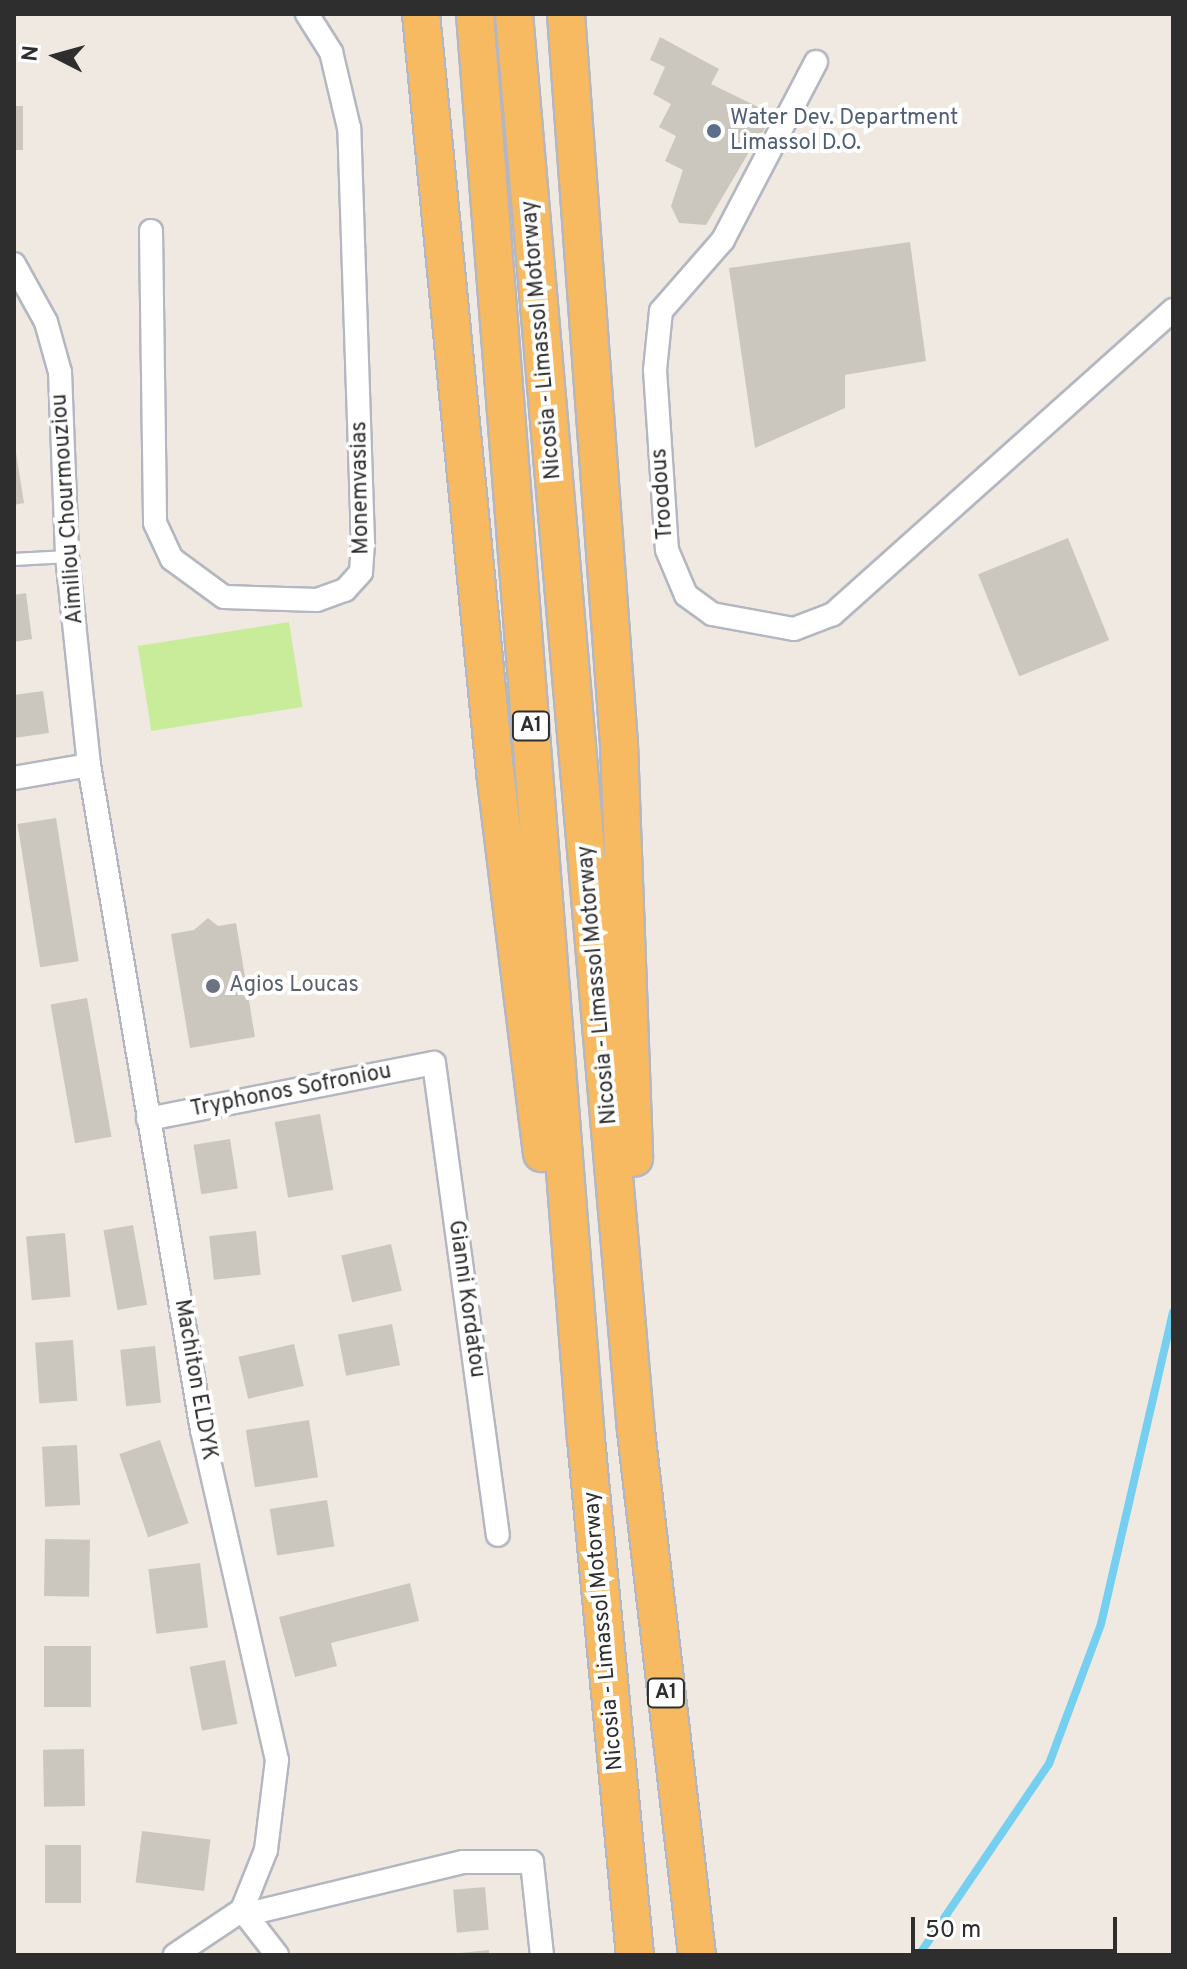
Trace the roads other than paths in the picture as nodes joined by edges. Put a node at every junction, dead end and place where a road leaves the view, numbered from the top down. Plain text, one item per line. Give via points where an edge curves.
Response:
1 (307, 14) edge
2 (421, 14) edge
3 (475, 14) edge
4 (514, 14) edge
5 (566, 14) edge
6 (816, 62) dead end
7 (151, 231) dead end
8 (14, 264) edge
9 (1173, 310) edge
10 (67, 556) junction
11 (14, 559) edge
12 (89, 765) junction
13 (14, 778) edge
14 (434, 1063) joint
15 (148, 1119) junction
16 (636, 1431) junction
17 (586, 1439) junction
18 (498, 1535) dead end
19 (245, 1912) junction
20 (175, 1955) edge
21 (277, 1955) edge
22 (542, 1955) edge
23 (635, 1955) edge
24 (697, 1955) edge

1 - 7 street, Monemvasias via 331,52 349,128 363,542 361,572 345,590 317,600 224,597 172,559 155,523
2 - 17 highway via 495,771 533,1095
3 - 17 highway, Nicosia - Limassol Motorway / A1
4 - 16 highway, Nicosia - Limassol Motorway / A1
5 - 16 highway via 619,744 633,1073
6 - 9 street, Troodous via 723,240 661,311 655,370 667,550 686,595 712,614 794,629 833,614
8 - 10 street, Aimiliou Chourmouziou via 46,322 60,372
10 - 11 lane
10 - 12 street, Aimiliou Chourmouziou
12 - 13 street
12 - 15 street, Machiton ELDYK
14 - 15 street, Tryphonos Sofroniou
14 - 18 street, Gianni Kordatou
15 - 19 street, Machiton ELDYK via 202,1430 277,1760 266,1850
16 - 24 highway, Nicosia - Limassol Motorway / A1
17 - 23 highway, Nicosia - Limassol Motorway / A1
19 - 20 street
19 - 21 street
19 - 22 street via 463,1862 532,1862

